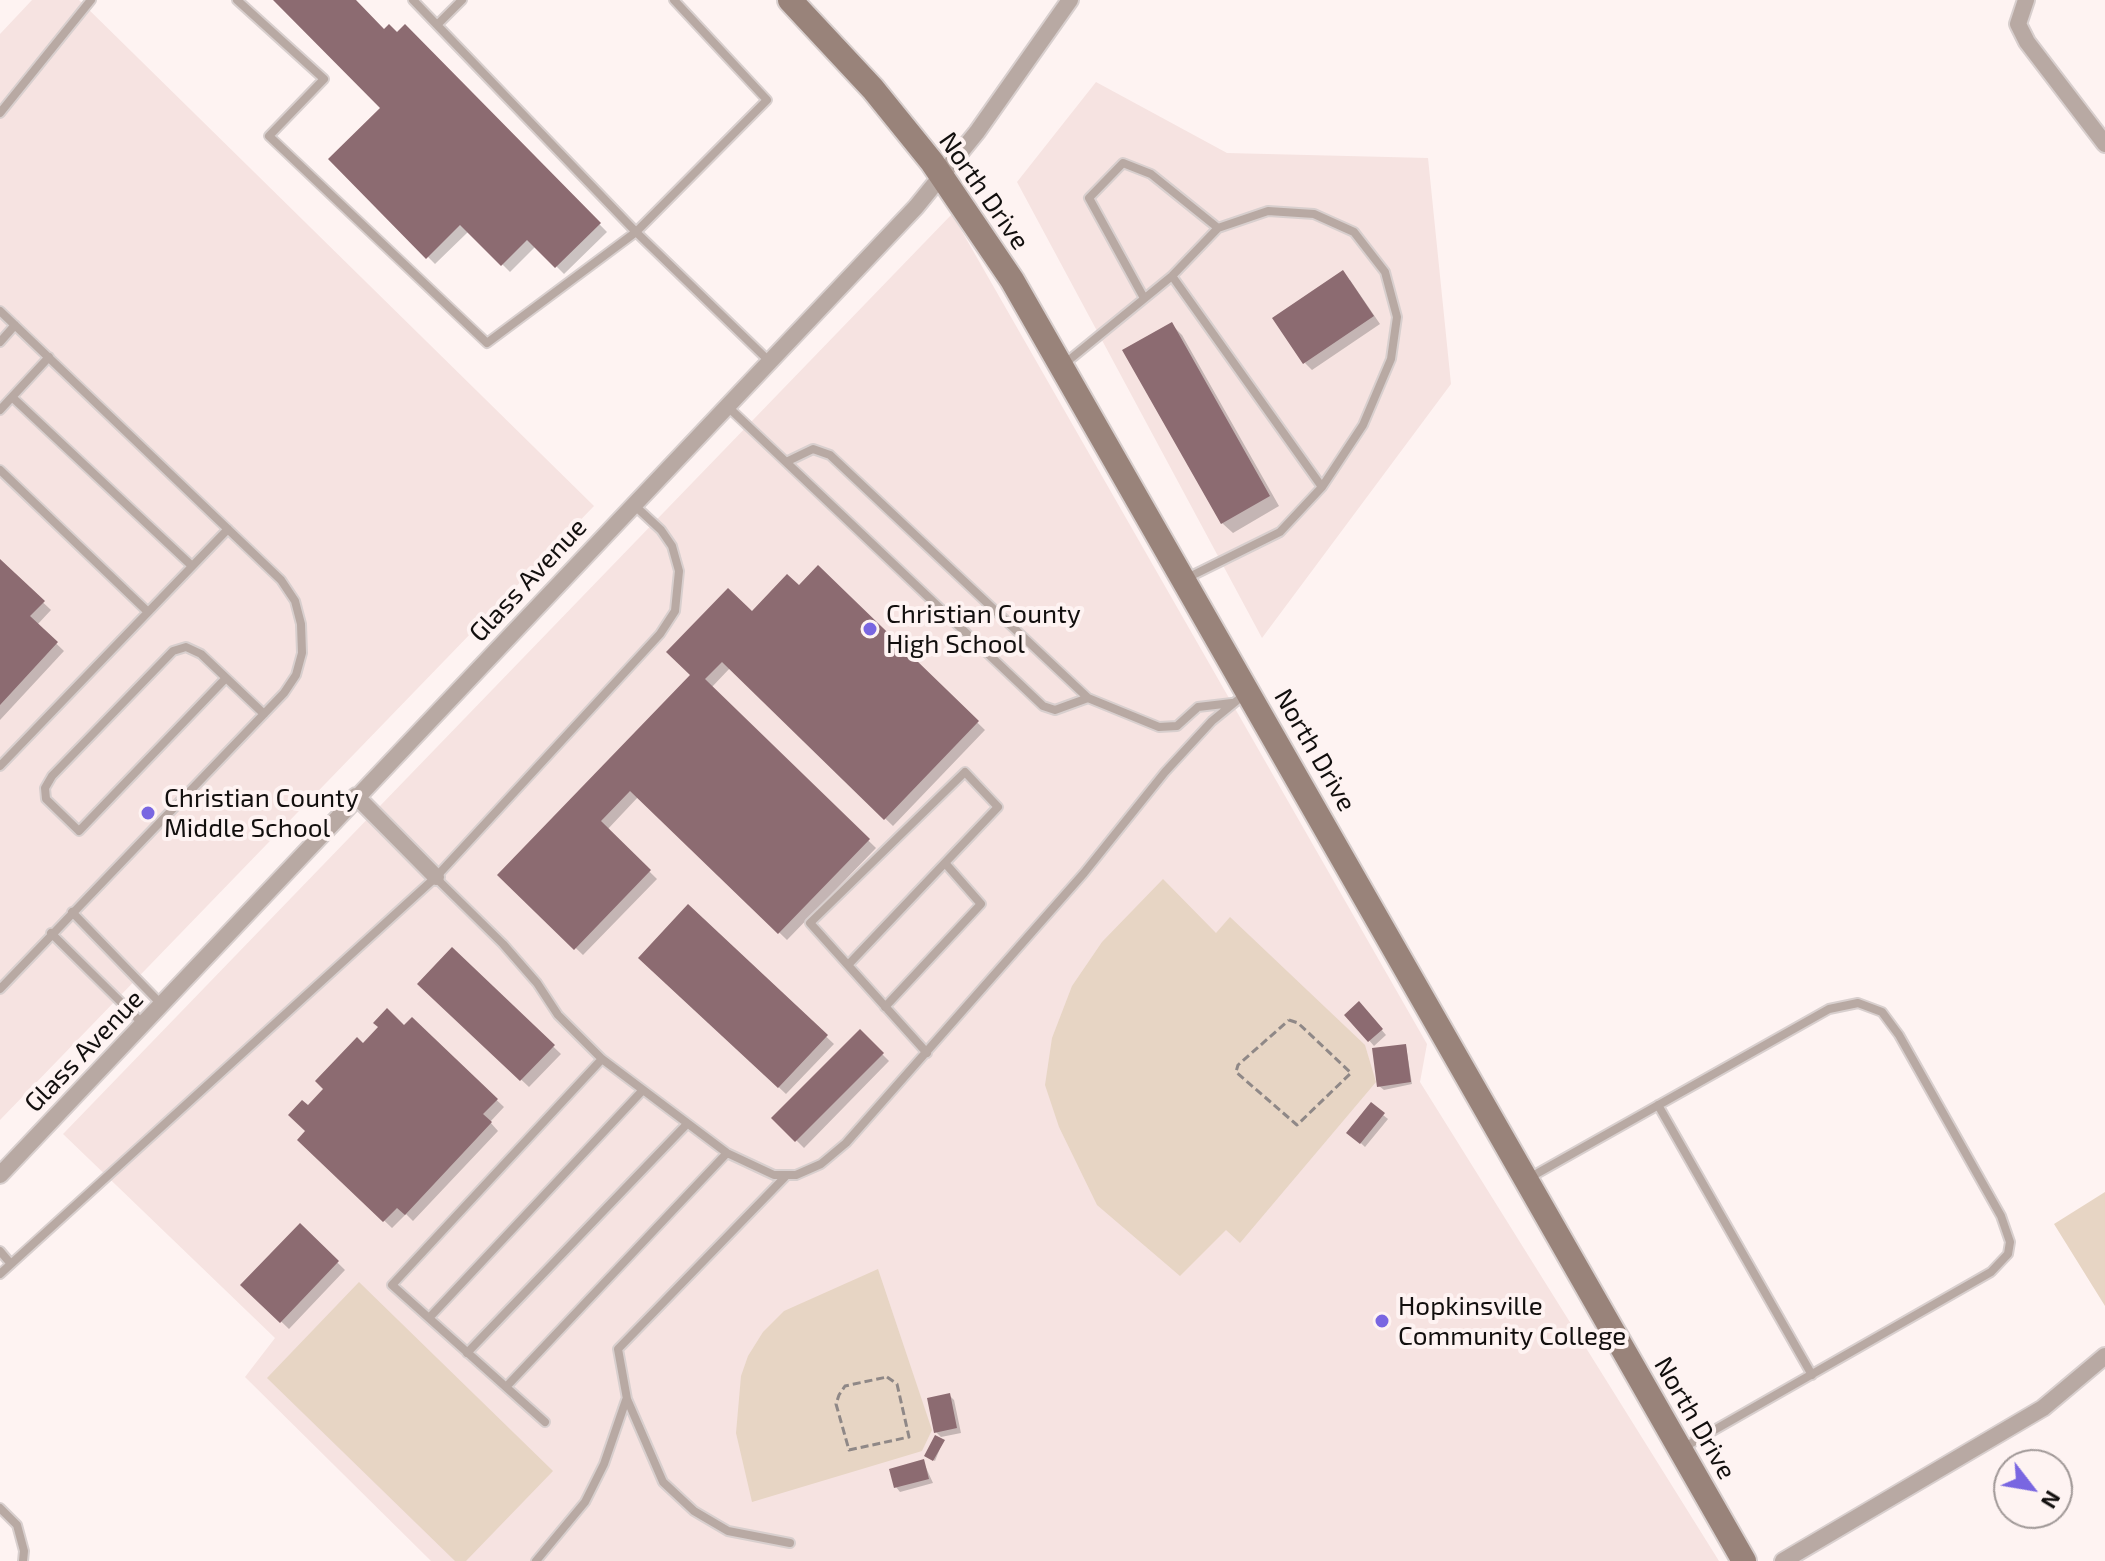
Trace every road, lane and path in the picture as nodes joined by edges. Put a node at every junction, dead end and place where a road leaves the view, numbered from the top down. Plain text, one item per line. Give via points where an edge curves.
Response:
1 (91, 0) edge
2 (237, 0) edge
3 (462, 0) edge
4 (674, 0) edge
5 (790, 0) edge
6 (1070, 0) edge
7 (2026, 0) edge
8 (417, 1) edge
9 (437, 25) junction
10 (0, 113) edge
11 (2105, 144) edge
12 (942, 176) junction
13 (1218, 228) junction
14 (636, 232) junction
15 (1172, 276) junction
16 (1144, 298) junction
17 (0, 311) edge
18 (15, 325) junction
19 (0, 342) edge
20 (49, 357) junction
21 (770, 362) junction
22 (1061, 366) junction
23 (12, 397) junction
24 (727, 406) junction
25 (0, 410) edge
26 (786, 462) junction
27 (0, 470) edge
28 (1322, 487) junction
29 (633, 504) junction
30 (228, 529) junction
31 (192, 566) junction
32 (1184, 579) junction
33 (148, 612) junction
34 (226, 678) junction
35 (1241, 697) junction
36 (1088, 698) junction
37 (264, 714) junction
38 (0, 766) edge
39 (356, 796) junction
40 (945, 863) junction
41 (436, 877) junction
42 (72, 912) junction
43 (51, 933) junction
44 (848, 965) junction
45 (0, 989) edge
46 (161, 1005) junction
47 (885, 1007) junction
48 (143, 1024) junction
49 (927, 1053) junction
50 (602, 1059) junction
51 (1350, 1069) joint
52 (642, 1091) junction
53 (1658, 1105) junction
54 (686, 1125) junction
55 (727, 1153) junction
56 (0, 1175) edge
57 (785, 1177) junction
58 (1527, 1180) junction
59 (0, 1251) edge
60 (11, 1264) junction
61 (0, 1274) edge
62 (429, 1318) junction
63 (467, 1353) junction
64 (2105, 1356) edge
65 (1812, 1375) junction
66 (506, 1387) junction
67 (627, 1399) junction
68 (545, 1422) dead end
69 (909, 1430) joint
70 (1680, 1449) junction
71 (0, 1508) edge
72 (790, 1543) dead end
73 (23, 1561) edge
74 (536, 1561) edge
75 (1744, 1561) edge
76 (1783, 1561) edge

1 - 10 lane
2 - 14 lane via 324,79 269,136 487,343
3 - 9 lane
4 - 14 lane via 767,100
5 - 12 main road, North Drive via 873,89
6 - 12 street, Glass Avenue
7 - 11 street via 2018,24 2027,42
8 - 9 lane
9 - 14 lane
12 - 21 street, Glass Avenue
12 - 22 main road, North Drive via 1012,280
13 - 15 lane
13 - 16 lane via 1151,174 1123,163 1089,198
13 - 28 lane via 1268,211 1314,214 1354,232 1385,272 1397,317 1391,359 1363,425
14 - 21 lane
15 - 16 lane
15 - 28 lane
16 - 22 lane
17 - 18 lane
18 - 19 lane
18 - 20 lane
20 - 23 lane
20 - 30 lane
21 - 24 street, Glass Avenue
22 - 32 main road, North Drive
23 - 25 lane
23 - 31 lane
24 - 26 lane
24 - 29 street, Glass Avenue
26 - 36 lane via 1043,706 1055,710
26 - 36 lane via 813,449 830,455
27 - 33 lane
28 - 32 lane via 1280,532
29 - 39 street, Glass Avenue
29 - 41 lane via 672,546 680,584 675,611 660,634
30 - 31 lane
30 - 37 lane via 281,580 295,601 301,624 296,675
31 - 33 lane
32 - 35 main road, North Drive
33 - 38 lane
34 - 34 lane via 201,654 186,647 173,651 52,776 46,799 79,831
34 - 37 lane
35 - 36 lane via 1198,707 1177,726 1159,727
35 - 49 lane via 1165,772
35 - 58 main road, North Drive
37 - 42 lane
39 - 41 street
39 - 46 street, Glass Avenue
40 - 44 lane
40 - 44 lane via 998,807 965,772 810,923
40 - 47 lane via 981,904
41 - 50 lane via 503,944 558,1015
41 - 60 lane
42 - 43 lane
42 - 46 lane
43 - 45 lane
43 - 48 lane
44 - 47 lane
46 - 48 street, Glass Avenue
47 - 49 lane
48 - 56 street, Glass Avenue
49 - 57 lane via 846,1143 821,1164
50 - 52 lane
50 - 62 lane via 392,1285
51 - 51 path via 1289,1020 1236,1072 1297,1125 1350,1077
52 - 54 lane
52 - 62 lane
53 - 58 lane
53 - 65 lane
53 - 65 lane via 1844,1004 1871,1005 1899,1035 2001,1216 2010,1242 2008,1254 1991,1272
54 - 55 lane
54 - 63 lane
55 - 57 lane
55 - 66 lane
57 - 67 lane via 618,1349
58 - 70 main road, North Drive
59 - 60 lane
60 - 61 lane
62 - 63 lane
63 - 66 lane
64 - 76 street via 2043,1408
65 - 70 lane
66 - 68 lane
67 - 72 lane via 663,1482 694,1511 728,1531
67 - 74 lane via 585,1502
69 - 69 path via 893,1378 845,1386 839,1395 836,1404 849,1450 903,1441
70 - 75 main road, North Drive
71 - 73 lane via 17,1525

